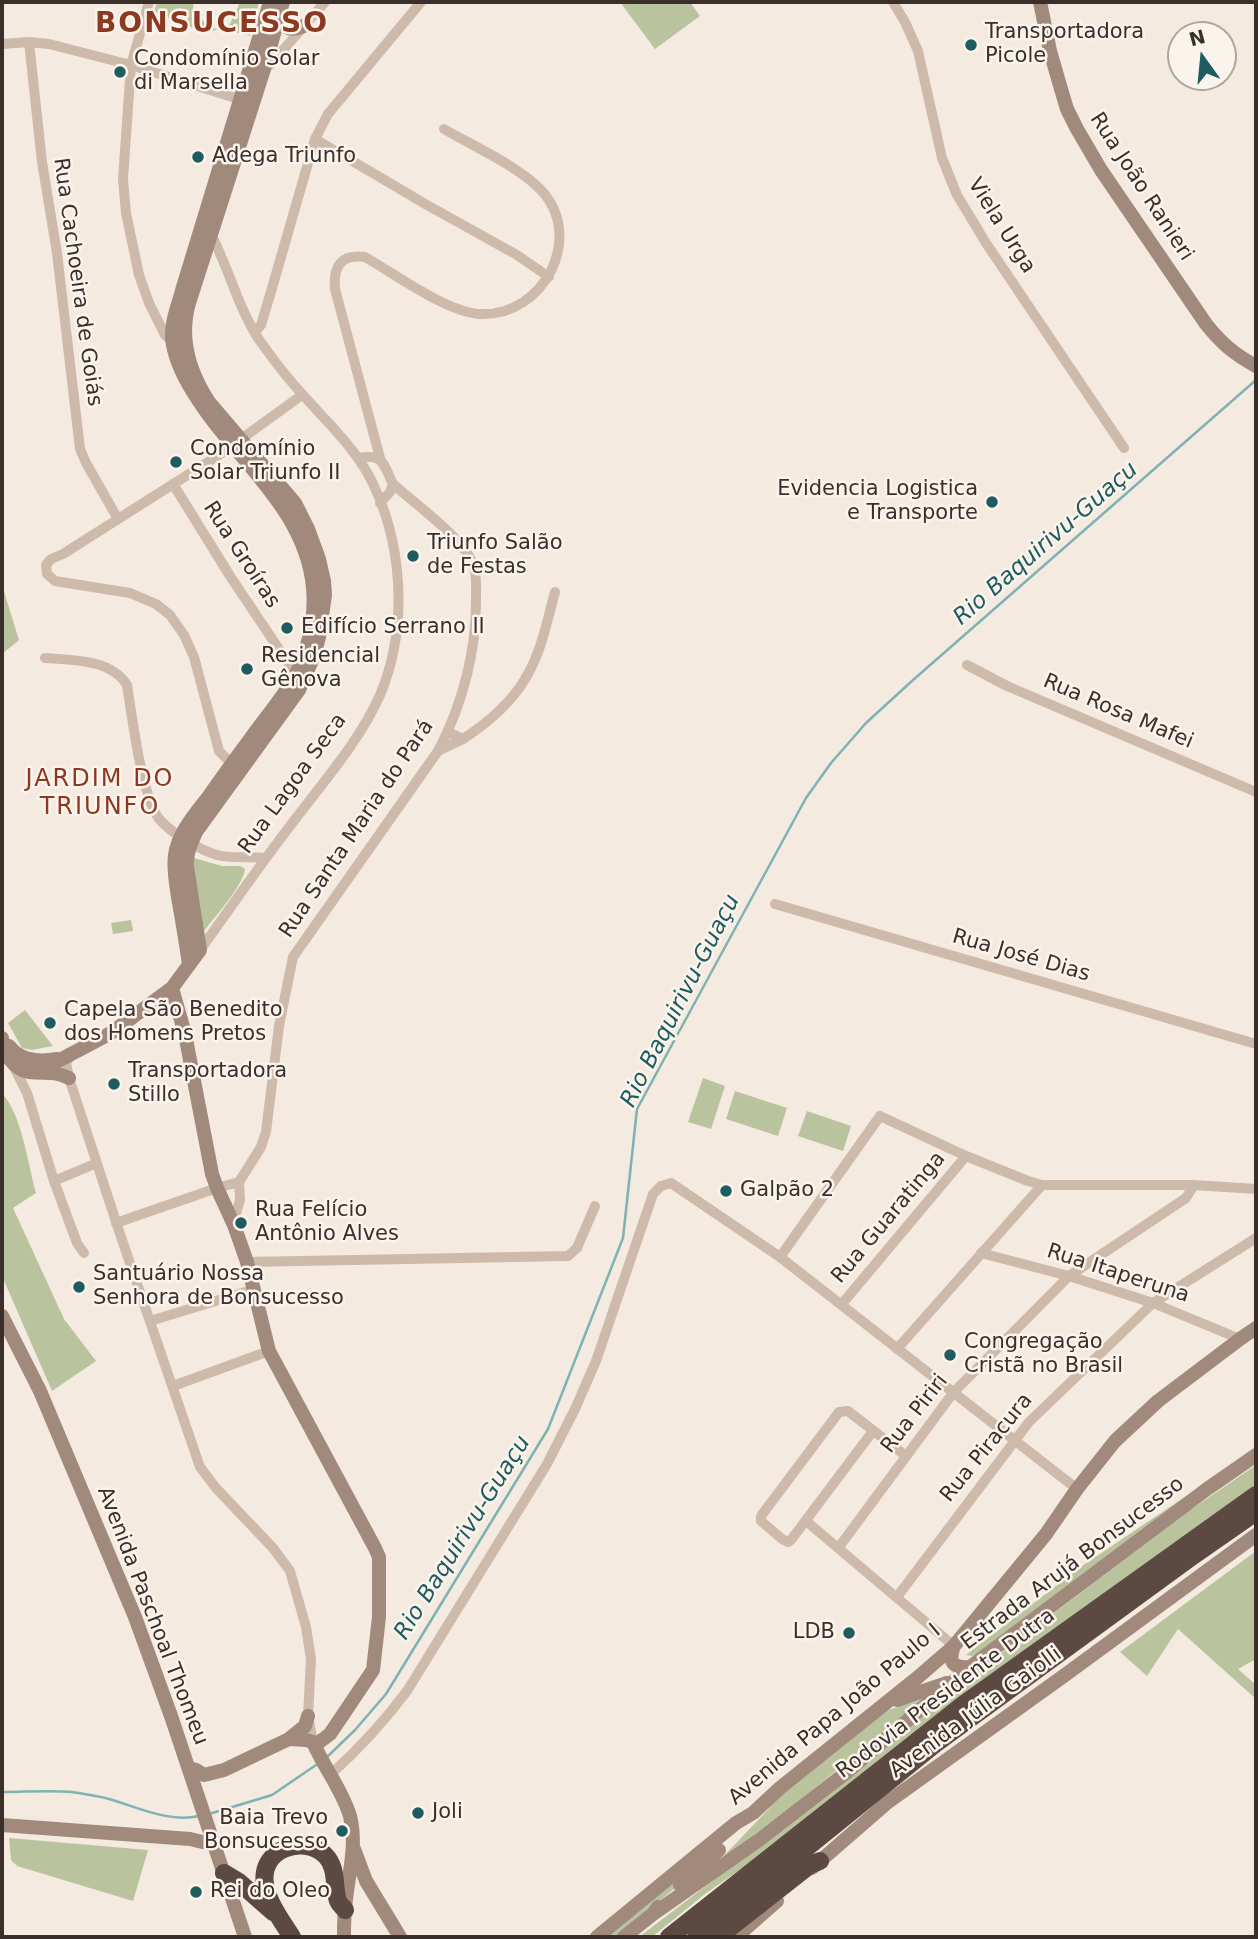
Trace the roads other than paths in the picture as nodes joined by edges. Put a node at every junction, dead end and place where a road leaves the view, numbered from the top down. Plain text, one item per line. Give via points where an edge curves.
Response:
1 (149, 2) edge
2 (270, 2) edge
3 (283, 2) edge
4 (325, 2) edge
5 (421, 2) edge
6 (893, 2) edge
7 (1040, 2) edge
8 (279, 17) junction
9 (306, 25) junction
10 (29, 42) junction
11 (2, 44) edge
12 (131, 65) junction
13 (264, 69) junction
14 (249, 73) junction
15 (247, 101) junction
16 (444, 129) dead end
17 (315, 139) junction
18 (205, 230) junction
19 (549, 277) junction
20 (149, 303) junction
21 (180, 327) junction
22 (255, 332) junction
23 (173, 341) junction
24 (187, 350) junction
25 (1256, 366) edge
26 (302, 395) junction
27 (237, 442) junction
28 (1124, 448) dead end
29 (358, 457) junction
30 (380, 458) junction
31 (173, 484) junction
32 (393, 484) junction
33 (380, 503) junction
34 (118, 519) junction
35 (555, 592) dead end
36 (45, 658) dead end
37 (967, 665) dead end
38 (300, 676) junction
39 (448, 732) junction
40 (463, 739) junction
41 (438, 751) junction
42 (232, 764) junction
43 (1256, 792) edge
44 (186, 839) junction
45 (265, 858) junction
46 (775, 904) dead end
47 (200, 950) junction
48 (189, 965) junction
49 (172, 988) junction
50 (2, 1037) edge
51 (1256, 1044) edge
52 (70, 1056) junction
53 (11, 1061) junction
54 (39, 1072) junction
55 (69, 1078) junction
56 (27, 1093) junction
57 (966, 1156) junction
58 (97, 1163) junction
59 (54, 1181) junction
60 (239, 1182) junction
61 (1042, 1185) junction
62 (1194, 1185) junction
63 (217, 1188) junction
64 (1256, 1189) edge
65 (595, 1206) dead end
66 (116, 1223) junction
67 (233, 1223) junction
68 (1256, 1238) edge
69 (84, 1253) dead end
70 (981, 1253) junction
71 (780, 1257) junction
72 (247, 1262) junction
73 (1069, 1276) junction
74 (254, 1289) junction
75 (1153, 1303) junction
76 (841, 1305) junction
77 (2, 1317) edge
78 (150, 1321) junction
79 (1256, 1328) edge
80 (1240, 1339) junction
81 (897, 1349) junction
82 (269, 1351) junction
83 (173, 1386) junction
84 (953, 1393) junction
85 (873, 1431) junction
86 (1013, 1440) junction
87 (1256, 1455) edge
88 (906, 1456) junction
89 (1077, 1489) junction
90 (1256, 1495) edge
91 (1256, 1512) edge
92 (807, 1521) junction
93 (1255, 1536) edge
94 (839, 1547) junction
95 (897, 1597) junction
96 (954, 1646) junction
97 (971, 1667) junction
98 (955, 1681) junction
99 (886, 1704) junction
100 (308, 1716) junction
101 (289, 1740) junction
102 (315, 1748) junction
103 (189, 1768) junction
104 (224, 1770) junction
105 (328, 1771) junction
106 (199, 1800) junction
107 (753, 1813) junction
108 (2, 1825) edge
109 (211, 1833) junction
110 (353, 1848) junction
111 (820, 1861) junction
112 (224, 1873) junction
113 (345, 1910) junction
114 (653, 1914) junction
115 (281, 1919) junction
116 (245, 1937) edge
117 (292, 1937) edge
118 (344, 1937) edge
119 (400, 1937) edge
120 (597, 1937) edge
121 (624, 1937) edge
122 (670, 1937) edge
123 (696, 1937) edge
124 (718, 1937) edge
125 (736, 1937) edge

1 - 12 street
2 - 14 street
3 - 8 street
4 - 9 street
5 - 17 street via 328,114
6 - 28 street, Viela Urga via 918,51 942,158 957,195
7 - 25 street, Rua João Ranieri via 1067,109 1101,170 1206,324 1222,344
8 - 9 street via 291,30
8 - 13 street
9 - 13 street
10 - 11 street
10 - 12 street
10 - 34 street, Rua Cachoeira de Goiás via 80,449
12 - 15 street
12 - 20 street via 123,179 130,238
13 - 14 street
13 - 15 street
14 - 15 street
15 - 18 street
16 - 19 street via 517,170 552,204 560,243
17 - 19 street
17 - 22 street via 271,295
18 - 21 street
18 - 22 street, Rua Lagoa Seca
19 - 30 street via 523,303 506,311 479,314 438,300 365,257 345,258 338,266 335,289
20 - 21 street
20 - 23 street via 165,335
21 - 23 street
21 - 24 street
22 - 26 street, Rua Lagoa Seca
23 - 24 street
23 - 27 street via 184,377 200,404
24 - 27 street via 202,391
26 - 27 street
26 - 29 street, Rua Lagoa Seca
27 - 31 street
27 - 38 street via 283,508 307,558 313,586 311,627
29 - 30 street
29 - 33 street, Rua Lagoa Seca
30 - 32 street
31 - 34 street
31 - 38 street, Rua Groíras
32 - 33 street
32 - 39 street, Rua Santa Maria do Pará via 446,530 474,565 475,633
33 - 45 street, Rua Lagoa Seca via 395,557 398,591 388,672 352,744
34 - 42 street via 51,559 47,574 55,581 130,593 170,615 194,657 219,751
35 - 40 street via 525,680 482,726
36 - 44 street via 79,660 122,678 148,798 161,822
37 - 43 street, Rua Rosa Mafei
38 - 42 street
38 - 44 street via 299,690 197,832
39 - 40 street
39 - 41 street, Rua Santa Maria do Pará
40 - 41 street
41 - 60 street, Rua Santa Maria do Pará via 293,957 266,1132
42 - 44 street via 188,824
44 - 45 street via 223,856
44 - 47 street
44 - 48 street via 176,851 175,867
45 - 47 street, Rua Lagoa Seca
46 - 51 street, Rua José Dias
47 - 48 street, Rua Lagoa Seca
48 - 49 street, Rua Lagoa Seca
49 - 52 street, Rua Lagoa Seca via 111,1033
49 - 63 street
50 - 52 street via 25,1059
50 - 53 street
52 - 54 street, Rua Lagoa Seca
52 - 55 street via 66,1063
53 - 54 street via 24,1071
53 - 56 street
54 - 55 street
54 - 56 street via 28,1084
55 - 58 street
56 - 59 street
57 - 61 street
57 - 71 street via 880,1116
57 - 76 street, Rua Guaratinga
58 - 59 street
58 - 66 street
59 - 69 street
60 - 63 street
60 - 67 street, Rua Santa Maria do Pará via 240,1200
61 - 62 street
61 - 70 street
62 - 64 street
62 - 73 street, Rua Piriri via 1186,1198
63 - 66 street
63 - 67 street
65 - 72 street via 577,1248 568,1256
66 - 78 street
67 - 72 street
68 - 75 street, Rua Piracura
70 - 73 street, Rua Itaperuna
70 - 81 street
71 - 76 street
71 - 105 street via 671,1184 661,1185 653,1194 597,1361 547,1464 407,1691 358,1750
72 - 74 street
73 - 75 street, Rua Itaperuna
73 - 84 street, Rua Piriri
74 - 78 street
74 - 82 street
75 - 80 street, Rua Itaperuna
75 - 86 street, Rua Piracura
76 - 81 street
77 - 103 street, Avenida Paschoal Thomeu via 40,1391 135,1617
78 - 83 street
79 - 80 street, Avenida Papa João Paulo I
80 - 89 street, Avenida Papa João Paulo I via 1115,1441
81 - 84 street
82 - 83 street
82 - 102 street via 375,1548 380,1567 373,1670 330,1734
83 - 100 street via 206,1477 290,1571 311,1659
84 - 86 street
84 - 88 street, Rua Piriri
85 - 88 street
85 - 92 street
85 - 92 street via 848,1411 839,1412 760,1519 788,1542
86 - 89 street
86 - 95 street, Rua Piracura
87 - 97 street, Estrada Arujá Bonsucesso
88 - 94 street, Rua Piriri
89 - 96 street, Avenida Papa João Paulo I
90 - 122 highway, Rodovia Presidente Dutra via 964,1704
91 - 123 highway, Rodovia Presidente Dutra via 934,1745
92 - 94 street
93 - 111 street, Avenida Júlia Gaiolli via 888,1802
94 - 95 street
95 - 96 street
96 - 97 street via 952,1661 961,1668
96 - 99 street, Avenida Papa João Paulo I
97 - 98 street, Estrada Arujá Bonsucesso
98 - 99 street
98 - 114 street, Estrada Arujá Bonsucesso via 814,1798
99 - 107 street, Avenida Papa João Paulo I
100 - 101 street via 305,1727
100 - 102 street
101 - 102 street via 306,1740
101 - 104 street
102 - 105 street
103 - 104 street via 204,1775
103 - 106 street, Avenida Paschoal Thomeu
104 - 106 street via 205,1782
105 - 110 street via 349,1815
106 - 109 street, Avenida Paschoal Thomeu
107 - 114 street
107 - 120 street, Avenida Papa João Paulo I
108 - 109 street via 190,1839
109 - 112 street, Avenida Paschoal Thomeu
110 - 113 street
110 - 119 street via 366,1881
111 - 124 highway
111 - 125 street, Avenida Júlia Gaiolli
112 - 115 highway
112 - 116 street, Avenida Paschoal Thomeu
113 - 115 highway via 338,1902 331,1863 313,1847 299,1845 278,1852 264,1873 265,1886
113 - 118 street
114 - 121 street
115 - 117 highway

